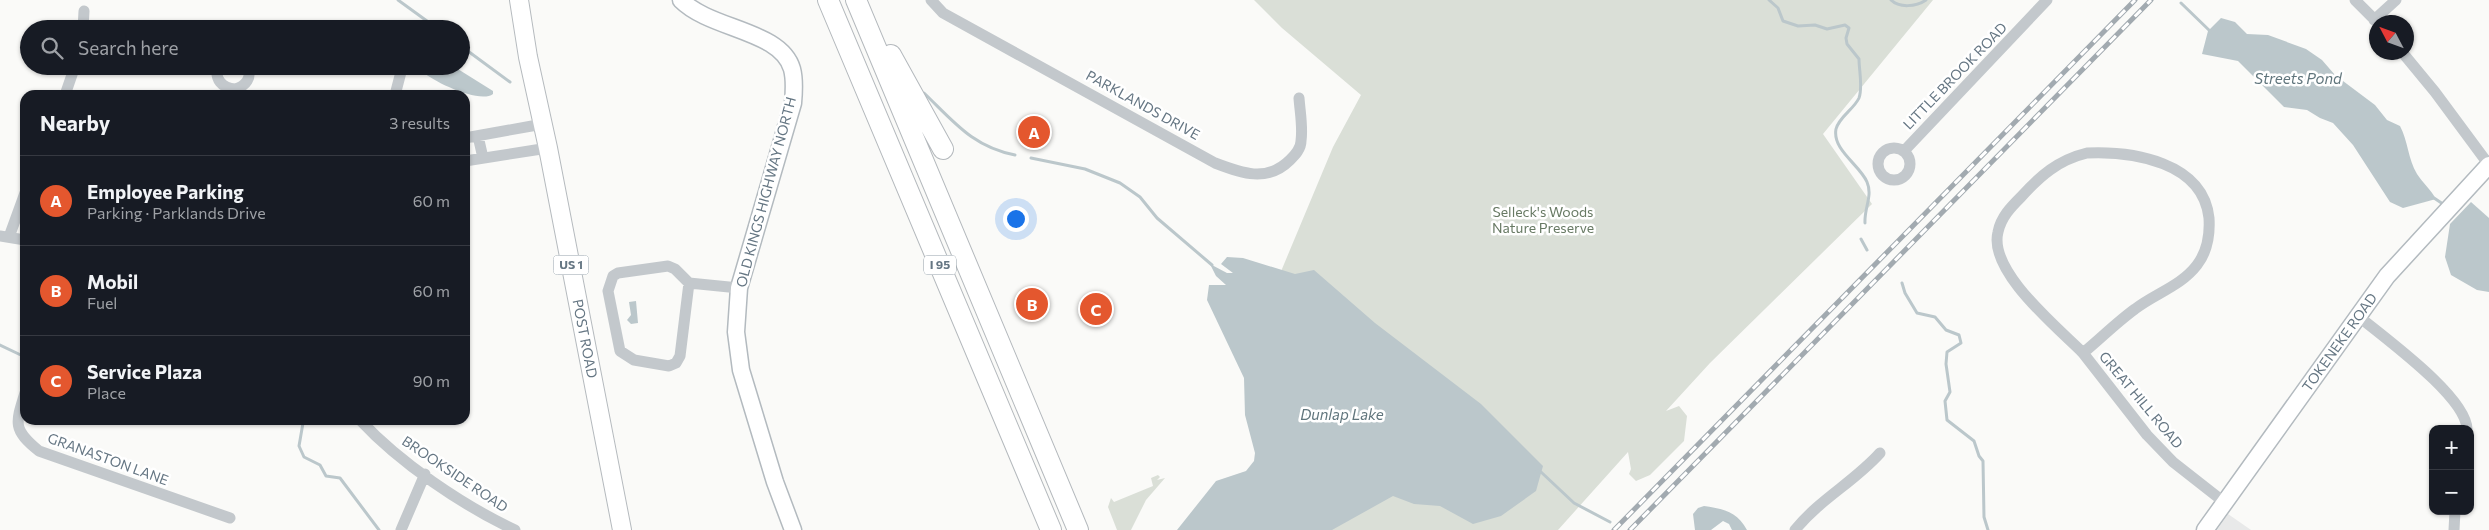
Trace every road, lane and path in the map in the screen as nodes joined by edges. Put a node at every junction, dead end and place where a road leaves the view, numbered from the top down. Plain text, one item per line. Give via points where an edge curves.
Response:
1 (519, 0) edge
2 (682, 0) edge
3 (828, 0) edge
4 (856, 0) edge
5 (865, 0) edge
6 (931, 0) edge
7 (2047, 0) edge
8 (2355, 0) edge
9 (2396, 0) edge
10 (84, 11) dead end
11 (2370, 15) edge
12 (2382, 15) edge
13 (83, 20) edge
14 (2409, 60) edge
15 (72, 75) edge
16 (216, 75) edge
17 (249, 75) edge
18 (400, 75) edge
19 (67, 90) edge
20 (235, 90) edge
21 (243, 90) edge
22 (396, 90) edge
23 (1299, 98) dead end
24 (543, 124) junction
25 (478, 136) junction
26 (470, 137) edge
27 (548, 148) junction
28 (943, 149) dead end
29 (1904, 151) dead end
30 (484, 158) junction
31 (470, 160) edge
32 (2489, 165) edge
33 (20, 203) edge
34 (4, 237) edge
35 (20, 239) edge
36 (689, 283) junction
37 (739, 288) junction
38 (2357, 315) junction
39 (2083, 353) junction
40 (20, 409) edge
41 (365, 425) edge
42 (2467, 425) edge
43 (1880, 453) dead end
44 (425, 474) junction
45 (2224, 502) junction
46 (2455, 515) edge
47 (230, 518) dead end
48 (401, 530) edge
49 (515, 530) edge
50 (622, 530) edge
51 (794, 530) edge
52 (1051, 530) edge
53 (1078, 530) edge
54 (1795, 530) edge
55 (2205, 530) edge
56 (2454, 530) edge

1 - 24 main road, POST ROAD / US 1
2 - 37 street, OLD KINGS HIGHWAY NORTH via 707,18 765,39 783,54 792,67 793,103
3 - 52 highway, I 95
4 - 53 highway, I 95
5 - 28 highway via 903,78
6 - 23 street, PARKLANDS DRIVE via 943,13 1234,171 1255,176 1272,173 1296,155 1302,143
7 - 29 street, LITTLE BROOK ROAD
8 - 11 street
9 - 12 street
10 - 13 street
14 - 32 street
15 - 19 street
16 - 20 street via 222,86
17 - 21 street
18 - 22 street
24 - 25 street
24 - 27 main road, POST ROAD / US 1
25 - 26 street
25 - 30 street
27 - 30 street
27 - 50 main road, POST ROAD / US 1
30 - 31 street
32 - 38 street, TOKENEKE ROAD via 2387,276
33 - 34 street
34 - 35 street
36 - 36 street via 668,266 613,276 608,291 618,344 626,357 669,366 676,363 680,356
36 - 37 street
37 - 51 street, OLD KINGS HIGHWAY NORTH via 736,332 741,370 775,482
38 - 42 street via 2438,383 2456,403
38 - 45 street, TOKENEKE ROAD
39 - 39 street, GREAT HILL ROAD via 2008,273 1997,245 2003,219 2046,172 2074,156 2100,153 2132,156 2178,170 2197,187 2208,210 2209,232 2204,253 2185,278 2135,309
39 - 45 street, GREAT HILL ROAD via 2147,435 2173,462
40 - 47 street, GRANASTON LANE via 17,418 22,437 39,451
41 - 44 street, BROOKSIDE ROAD via 394,453
43 - 54 street via 1867,468 1810,511
44 - 48 street
44 - 49 street, BROOKSIDE ROAD via 488,517
45 - 55 street, TOKENEKE ROAD
46 - 56 street

